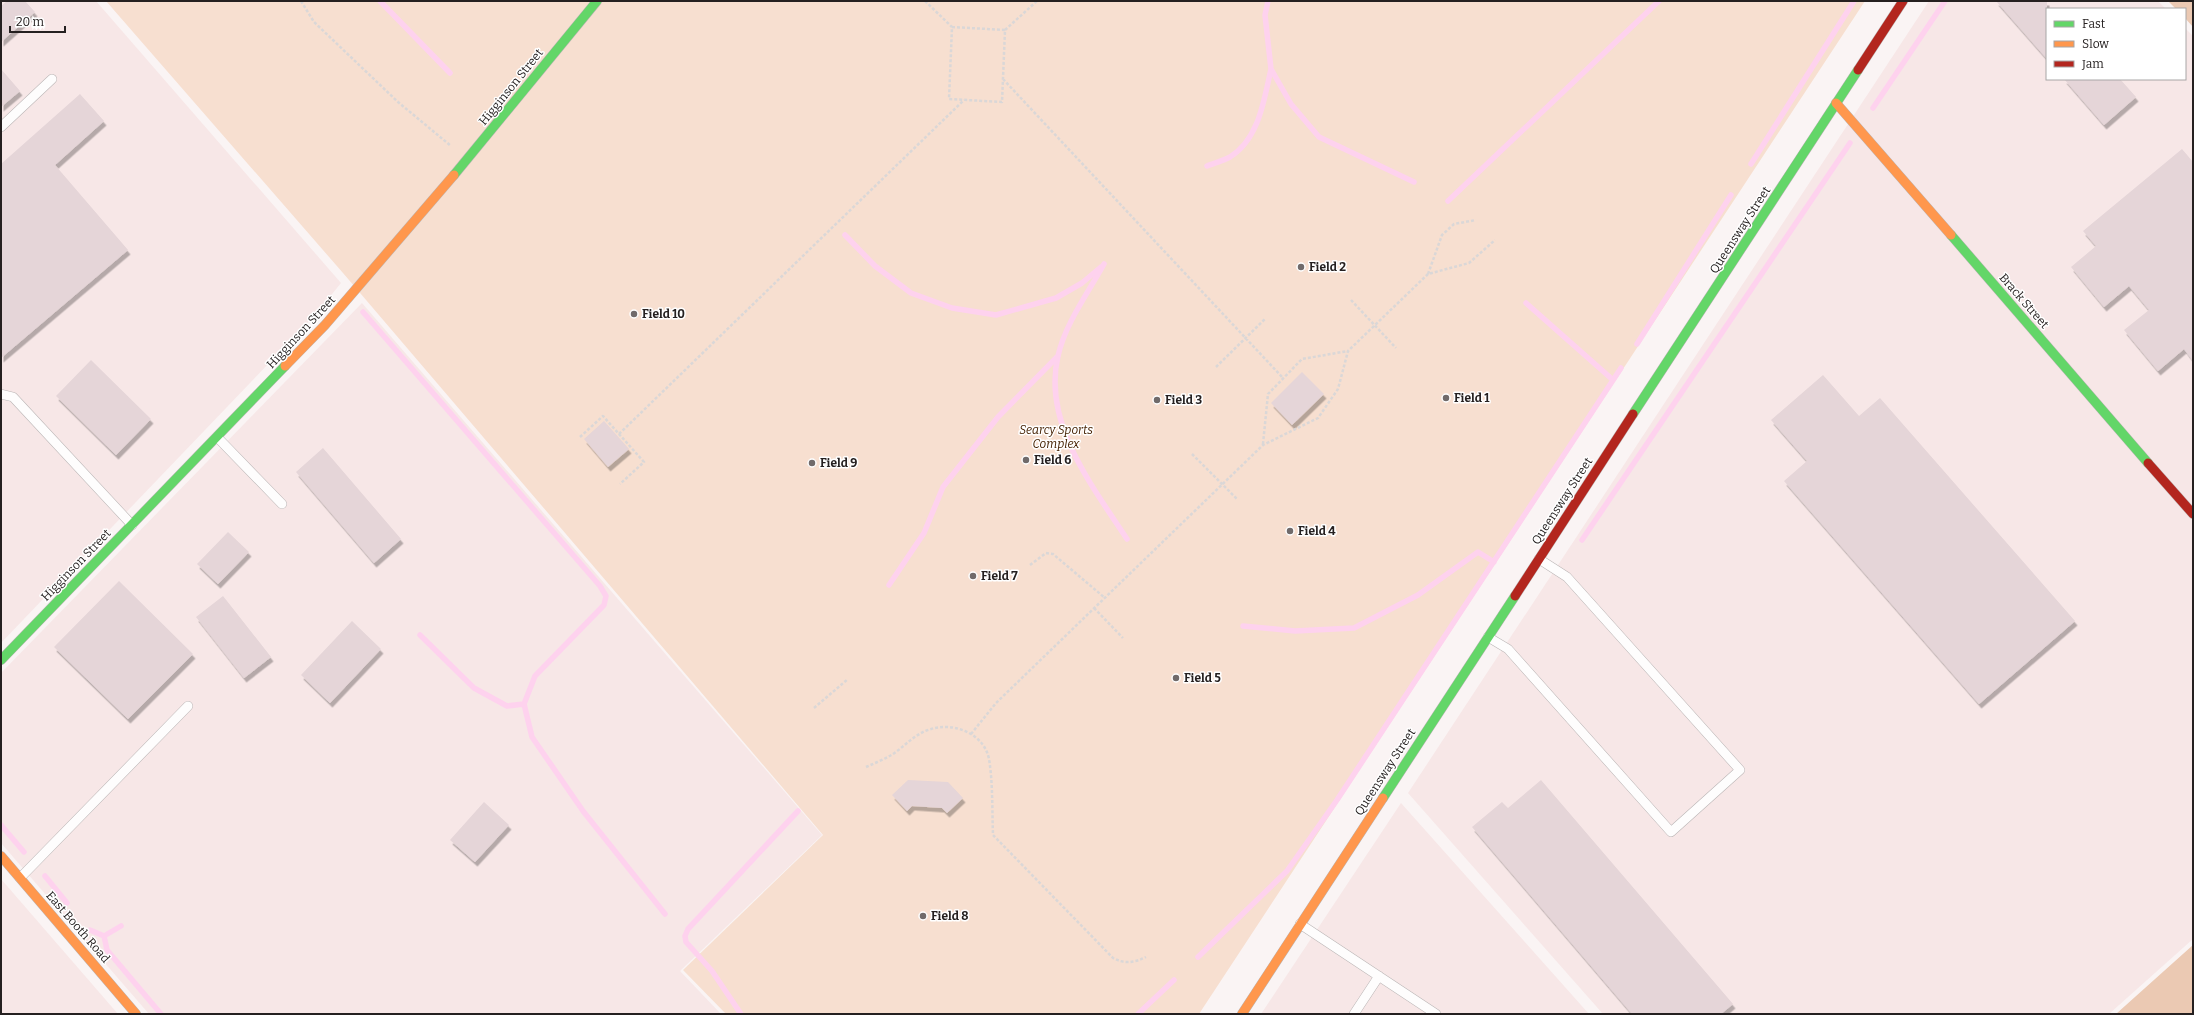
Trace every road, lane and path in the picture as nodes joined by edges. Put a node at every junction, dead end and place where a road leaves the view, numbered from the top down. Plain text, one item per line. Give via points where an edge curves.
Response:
1 (301, 1) edge
2 (596, 1) edge
3 (925, 1) edge
4 (1037, 1) edge
5 (1903, 1) edge
6 (952, 27) junction
7 (1005, 30) junction
8 (52, 79) dead end
9 (1003, 79) junction
10 (964, 100) junction
11 (1836, 103) junction
12 (1, 127) edge
13 (467, 159) junction
14 (1476, 220) dead end
15 (1495, 240) dead end
16 (1428, 274) junction
17 (1351, 300) dead end
18 (1266, 318) dead end
19 (1375, 325) junction
20 (1246, 338) junction
21 (1396, 348) dead end
22 (1348, 351) junction
23 (1216, 367) dead end
24 (1283, 378) junction
25 (1, 394) edge
26 (618, 434) junction
27 (217, 437) junction
28 (580, 437) dead end
29 (1263, 445) junction
30 (1192, 454) dead end
31 (620, 484) dead end
32 (1222, 485) junction
33 (1236, 499) dead end
34 (282, 504) dead end
35 (2193, 514) edge
36 (132, 525) junction
37 (1539, 559) junction
38 (1030, 565) dead end
39 (1105, 598) junction
40 (1094, 608) junction
41 (1488, 637) junction
42 (1123, 638) dead end
43 (1, 660) edge
44 (848, 679) dead end
45 (188, 706) dead end
46 (814, 708) dead end
47 (971, 734) junction
48 (866, 767) dead end
49 (1, 856) edge
50 (20, 878) junction
51 (1300, 924) junction
52 (1146, 957) dead end
53 (1379, 976) junction
54 (136, 1014) edge
55 (1242, 1014) edge
56 (1354, 1014) edge
57 (1436, 1014) edge

1 - 13 path via 314,22 393,97
2 - 13 street, Higginson Street
3 - 6 path
4 - 7 path
5 - 11 street, Queensway Street
6 - 7 path
6 - 10 path via 949,99
7 - 9 path
8 - 12 lane
9 - 10 path via 1002,102
9 - 20 path
10 - 26 path
11 - 35 street, Brack Street
11 - 37 street, Queensway Street
13 - 27 street, Higginson Street via 325,325
14 - 16 path via 1454,224 1442,235
15 - 16 path via 1469,263
16 - 19 path
17 - 19 path
18 - 20 path
19 - 21 path
19 - 22 path
20 - 23 path
20 - 24 path
22 - 24 path via 1302,359
22 - 29 path via 1338,388 1318,418
24 - 29 path via 1268,394
25 - 36 lane via 13,397
26 - 28 path via 603,416
26 - 31 path via 644,462
27 - 34 lane
27 - 36 street, Higginson Street
29 - 32 path
30 - 32 path
32 - 33 path
32 - 39 path
36 - 43 street, Higginson Street
37 - 41 street, Queensway Street
37 - 41 lane via 1568,577 1740,770 1671,832 1508,649
38 - 39 path via 1046,553 1053,554
39 - 40 path
40 - 42 path
40 - 47 path via 996,703
41 - 51 street, Queensway Street
44 - 46 path
45 - 50 lane
47 - 48 path via 958,727 930,729 918,734 894,753
47 - 52 path via 983,746 989,758 993,835 1113,958 1128,962
49 - 50 street, East Booth Road
50 - 54 street, East Booth Road
51 - 53 lane
51 - 55 street, Queensway Street
53 - 56 lane
53 - 57 lane

